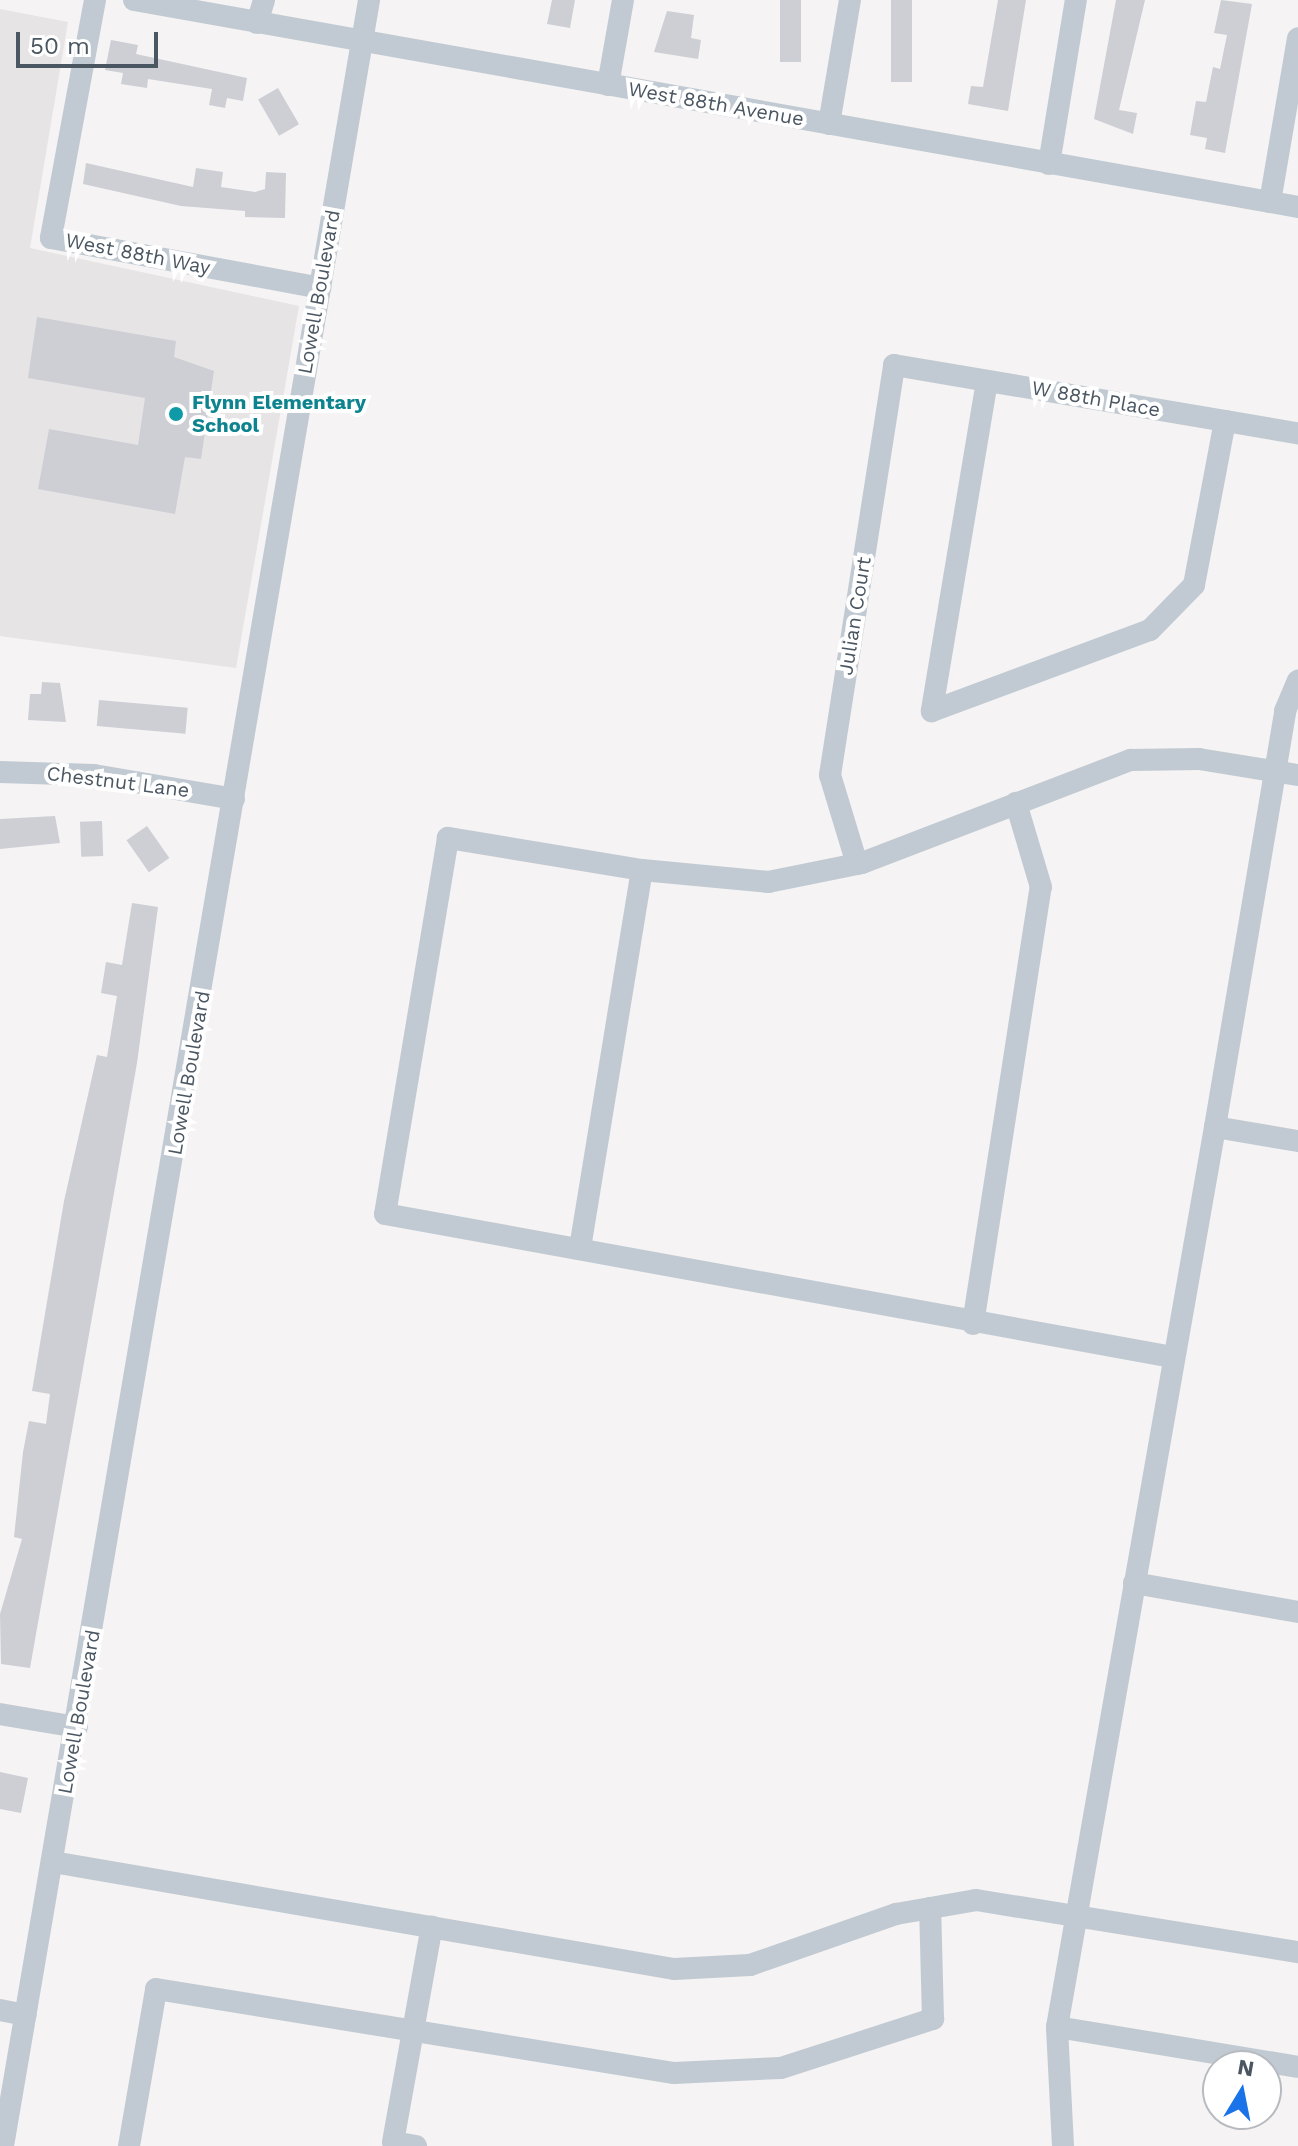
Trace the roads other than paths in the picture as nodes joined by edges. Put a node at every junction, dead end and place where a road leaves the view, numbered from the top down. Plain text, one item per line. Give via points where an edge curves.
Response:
1 (95, 0) edge
2 (134, 0) edge
3 (264, 0) edge
4 (369, 0) edge
5 (623, 0) edge
6 (850, 0) edge
7 (1076, 0) edge
8 (257, 23) junction
9 (1298, 38) edge
10 (362, 42) junction
11 (608, 85) junction
12 (829, 124) junction
13 (1049, 164) junction
14 (1270, 202) junction
15 (1298, 207) edge
16 (320, 288) junction
17 (894, 365) joint
18 (987, 381) junction
19 (1225, 421) junction
20 (1298, 433) edge
21 (1298, 681) edge
22 (0, 772) edge
23 (1287, 773) edge
24 (234, 799) junction
25 (1016, 803) junction
26 (857, 864) junction
27 (642, 870) junction
28 (1215, 1127) junction
29 (1298, 1141) edge
30 (580, 1248) junction
31 (973, 1324) junction
32 (1173, 1357) junction
33 (1134, 1583) junction
34 (1298, 1612) edge
35 (0, 1714) edge
36 (77, 1727) junction
37 (53, 1862) junction
38 (930, 1908) junction
39 (1076, 1914) junction
40 (432, 1926) junction
41 (1298, 1952) edge
42 (0, 2010) edge
43 (26, 2015) junction
44 (1057, 2027) junction
45 (413, 2029) junction
46 (1298, 2067) edge
47 (393, 2144) edge
48 (3, 2146) edge
49 (129, 2146) edge
50 (416, 2146) edge
51 (1063, 2146) edge

1 - 16 street, West 88th Way via 51,238
2 - 8 street, West 88th Avenue
3 - 8 street
4 - 10 street, Lowell Boulevard
5 - 11 street
6 - 12 street
7 - 13 street
8 - 10 street, West 88th Avenue
9 - 14 street
10 - 11 street, West 88th Avenue
10 - 16 street, Lowell Boulevard
11 - 12 street, West 88th Avenue
12 - 13 street, West 88th Avenue
13 - 14 street, West 88th Avenue
14 - 15 street, West 88th Avenue
16 - 24 street, Lowell Boulevard
17 - 18 street, W 88th Place
17 - 26 street, Julian Court via 830,775
18 - 19 street, W 88th Place
18 - 19 street via 932,711 1150,630 1194,585
19 - 20 street, W 88th Place
21 - 23 street
22 - 24 street, Chestnut Lane via 94,775
23 - 25 street via 1199,759 1131,760
23 - 28 street
24 - 36 street, Lowell Boulevard
25 - 26 street
25 - 31 street via 1041,887
26 - 27 street via 768,882
27 - 30 street
27 - 30 street via 448,838 385,1214
28 - 29 street
28 - 32 street
30 - 31 street
31 - 32 street
32 - 33 street
33 - 34 street
33 - 39 street
35 - 36 street
36 - 37 street, Lowell Boulevard
37 - 40 street
37 - 43 street, Lowell Boulevard
38 - 39 street via 976,1900
38 - 40 street via 750,1965 674,1969
38 - 45 street via 933,2019 781,2068 674,2073
39 - 41 street
39 - 44 street
40 - 45 street
42 - 43 street
43 - 48 street, Lowell Boulevard
44 - 46 street
44 - 51 street
45 - 47 street
45 - 49 street via 156,1989
47 - 50 street

